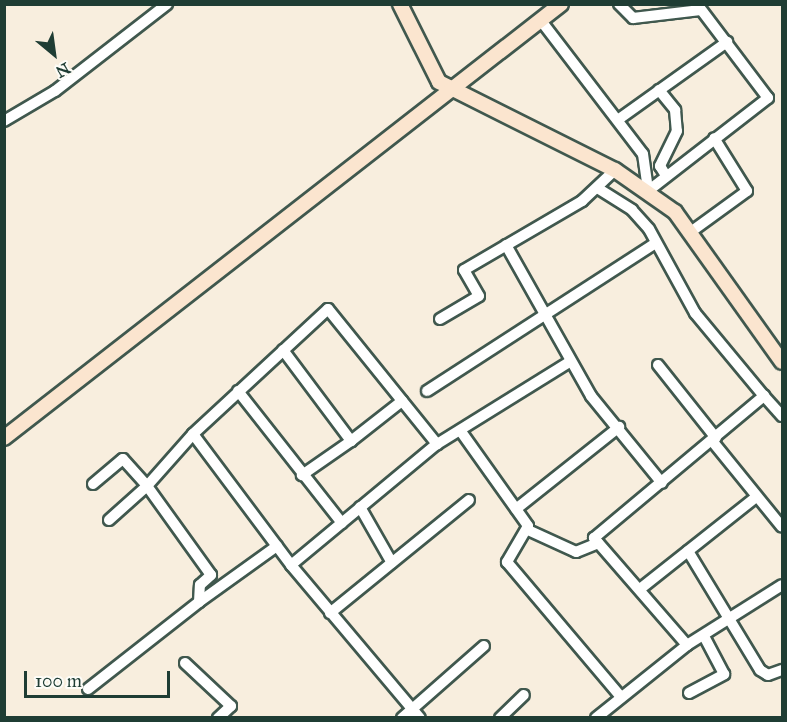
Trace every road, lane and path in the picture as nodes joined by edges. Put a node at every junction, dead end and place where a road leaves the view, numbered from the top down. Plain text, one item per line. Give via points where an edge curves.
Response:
1 (167, 4) edge
2 (400, 4) edge
3 (561, 4) edge
4 (620, 4) edge
5 (699, 7) edge
6 (542, 22) junction
7 (727, 42) junction
8 (450, 89) junction
9 (659, 90) junction
10 (619, 119) junction
11 (4, 121) edge
12 (714, 138) junction
13 (615, 170) junction
14 (665, 174) junction
15 (599, 189) junction
16 (648, 191) junction
17 (692, 231) junction
18 (506, 245) junction
19 (653, 245) junction
20 (546, 316) junction
21 (440, 319) dead end
22 (283, 350) junction
23 (569, 362) junction
24 (783, 362) edge
25 (657, 365) dead end
26 (238, 391) junction
27 (427, 391) dead end
28 (764, 396) junction
29 (402, 401) junction
30 (783, 416) edge
31 (620, 427) junction
32 (462, 433) junction
33 (193, 434) junction
34 (4, 438) edge
35 (714, 440) junction
36 (351, 441) junction
37 (437, 444) junction
38 (302, 475) junction
39 (662, 483) junction
40 (93, 484) dead end
41 (147, 486) junction
42 (756, 497) junction
43 (469, 500) dead end
44 (360, 507) junction
45 (516, 509) junction
46 (109, 520) dead end
47 (342, 523) junction
48 (783, 527) edge
49 (528, 530) junction
50 (598, 543) junction
51 (277, 546) junction
52 (688, 551) junction
53 (392, 562) junction
54 (291, 565) junction
55 (783, 585) edge
56 (640, 590) junction
57 (199, 602) junction
58 (330, 613) junction
59 (734, 619) junction
60 (704, 636) junction
61 (687, 645) junction
62 (484, 646) dead end
63 (186, 663) dead end
64 (783, 670) edge
65 (88, 689) dead end
66 (689, 693) dead end
67 (524, 696) dead end
68 (621, 697) junction
69 (411, 708) junction
70 (218, 717) edge
71 (402, 717) edge
72 (420, 717) edge
73 (500, 717) edge
74 (596, 717) edge

1 - 11 street via 55,91
2 - 8 street via 427,67
3 - 6 street
4 - 5 street via 633,18
5 - 7 street
6 - 8 street
6 - 10 street
7 - 9 street
7 - 12 street via 768,98
8 - 13 street
8 - 34 street
9 - 10 street
9 - 14 street via 675,110 676,131 660,166
10 - 16 street via 644,154
12 - 14 street
12 - 17 street via 747,191
13 - 15 street
13 - 16 street
14 - 16 street
15 - 18 street
15 - 19 street via 632,210 649,229
16 - 17 street
17 - 24 street
18 - 20 street
18 - 21 street via 464,270 479,296
19 - 20 street
19 - 28 street via 695,313
20 - 23 street
20 - 27 street
22 - 26 street
22 - 29 street via 328,309
22 - 36 street
23 - 31 street
23 - 32 street
25 - 35 street
26 - 33 street
26 - 38 street
28 - 30 street
28 - 35 street
29 - 36 street
29 - 37 street
31 - 39 street
31 - 45 street
32 - 37 street
32 - 45 street
33 - 41 street
33 - 51 street
35 - 39 street
35 - 42 street
36 - 38 street
37 - 44 street
38 - 47 street
39 - 50 street via 594,538
40 - 41 street via 123,459
41 - 46 street
41 - 57 street via 211,575 200,585
42 - 48 street
42 - 52 street
43 - 53 street
44 - 47 street
44 - 53 street
45 - 49 street
47 - 54 street
49 - 50 street via 576,552
49 - 68 street via 507,562
50 - 56 street
51 - 54 street
51 - 57 street
52 - 56 street
52 - 59 street via 715,587 723,614
53 - 58 street
54 - 58 street
55 - 59 street
56 - 61 street
57 - 65 street
58 - 69 street
59 - 60 street
59 - 64 street via 760,670 768,675
60 - 61 street
60 - 66 street via 724,674
61 - 68 street
62 - 69 street
63 - 70 street via 231,706
67 - 73 street
68 - 74 street
69 - 71 street
69 - 72 street

